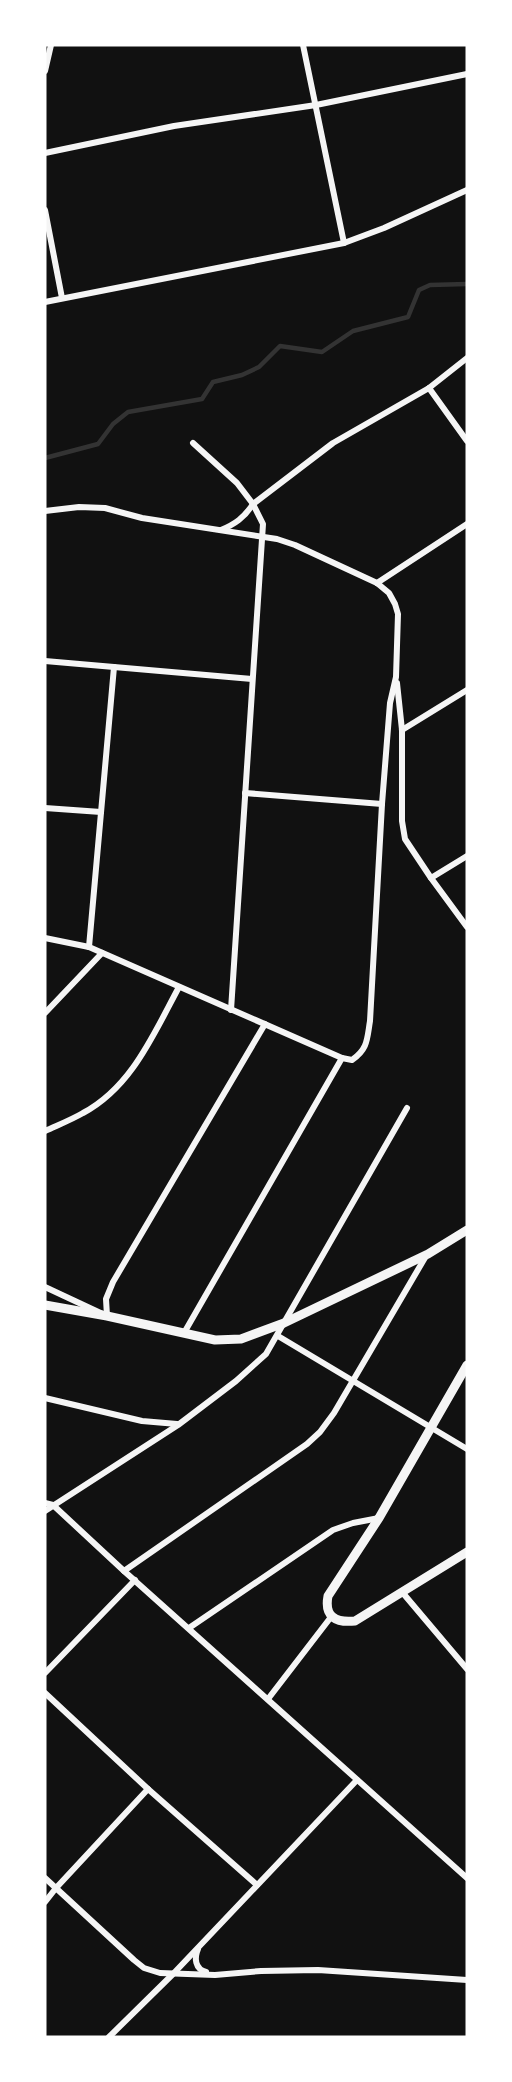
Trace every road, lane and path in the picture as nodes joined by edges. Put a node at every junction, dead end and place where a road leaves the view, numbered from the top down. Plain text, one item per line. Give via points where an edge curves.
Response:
1 (51, 45) edge
2 (303, 45) edge
3 (45, 71) edge
4 (467, 74) edge
5 (316, 105) junction
6 (45, 153) edge
7 (467, 189) edge
8 (45, 210) edge
9 (344, 243) junction
10 (62, 298) junction
11 (45, 302) edge
12 (467, 358) edge
13 (429, 388) junction
14 (467, 441) edge
15 (193, 443) dead end
16 (253, 504) junction
17 (45, 511) edge
18 (467, 524) edge
19 (219, 531) junction
20 (261, 536) junction
21 (377, 583) junction
22 (45, 661) edge
23 (114, 667) junction
24 (396, 677) junction
25 (252, 679) junction
26 (467, 690) edge
27 (402, 730) junction
28 (245, 793) junction
29 (382, 804) junction
30 (45, 808) edge
31 (101, 812) junction
32 (467, 856) edge
33 (431, 878) junction
34 (467, 927) edge
35 (45, 939) edge
36 (89, 947) junction
37 (102, 953) junction
38 (179, 987) junction
39 (231, 1010) junction
40 (45, 1013) edge
41 (265, 1024) junction
42 (342, 1058) junction
43 (407, 1108) dead end
44 (45, 1131) edge
45 (467, 1230) edge
46 (428, 1254) junction
47 (45, 1287) edge
48 (45, 1305) edge
49 (107, 1316) junction
50 (284, 1323) junction
51 (184, 1333) junction
52 (278, 1336) junction
53 (467, 1365) edge
54 (352, 1381) junction
55 (45, 1398) edge
56 (178, 1425) junction
57 (430, 1426) junction
58 (467, 1449) edge
59 (45, 1503) edge
60 (53, 1505) junction
61 (45, 1511) edge
62 (379, 1518) junction
63 (467, 1552) edge
64 (124, 1571) junction
65 (135, 1580) junction
66 (402, 1592) junction
67 (331, 1617) junction
68 (189, 1628) junction
69 (467, 1669) edge
70 (45, 1673) edge
71 (45, 1693) edge
72 (268, 1699) junction
73 (357, 1780) junction
74 (148, 1790) junction
75 (45, 1878) edge
76 (467, 1878) edge
77 (257, 1885) junction
78 (56, 1888) junction
79 (45, 1902) edge
80 (201, 1944) junction
81 (172, 1974) junction
82 (215, 1975) junction
83 (467, 1980) edge
84 (109, 2037) edge

1 - 3 street
2 - 5 street
4 - 5 street
5 - 6 street via 174,126
5 - 9 street
7 - 9 street
8 - 10 street
9 - 10 street
10 - 11 street
12 - 13 street
13 - 14 street
13 - 16 street via 333,443
15 - 16 street via 237,483
16 - 19 street via 234,525
16 - 20 street via 263,524
17 - 19 street via 105,508
18 - 21 street
19 - 20 street
20 - 21 street via 295,545
20 - 25 street
21 - 24 street via 389,593 398,614
22 - 23 street
23 - 25 street
23 - 31 street
24 - 27 street
24 - 29 street via 390,703
25 - 28 street
26 - 27 street
27 - 33 street via 403,831
28 - 29 street
28 - 39 street
29 - 42 street via 367,1043 352,1060
30 - 31 street
31 - 36 street
32 - 33 street
33 - 34 street
35 - 36 street
36 - 37 street
37 - 38 street
37 - 40 street
38 - 39 street
38 - 44 street via 143,1054 124,1080 84,1113
39 - 41 street
41 - 42 street
41 - 49 street via 113,1282 106,1299
42 - 51 street
43 - 50 street
45 - 46 street
46 - 50 street
46 - 54 street
47 - 49 street
48 - 49 street
49 - 51 street
50 - 51 street via 255,1335 228,1340
50 - 52 street
52 - 54 street
52 - 56 street via 266,1354 236,1381
53 - 57 street
54 - 57 street
54 - 64 street via 334,1413 307,1444
55 - 56 street via 142,1421
56 - 60 street
57 - 58 street
57 - 62 street
59 - 60 street
60 - 61 street
60 - 64 street
62 - 67 street via 328,1596 326,1606
62 - 68 street via 333,1530
63 - 66 street
64 - 65 street
65 - 68 street
65 - 70 street
66 - 67 street via 355,1621
66 - 69 street
67 - 72 street
68 - 72 street
71 - 74 street
72 - 73 street
73 - 76 street
73 - 77 street
74 - 77 street
74 - 78 street
75 - 78 street
77 - 80 street
78 - 79 street
78 - 81 street via 144,1968
80 - 81 street
80 - 82 street via 195,1956 196,1965
81 - 82 street
81 - 84 street
82 - 83 street via 318,1970

